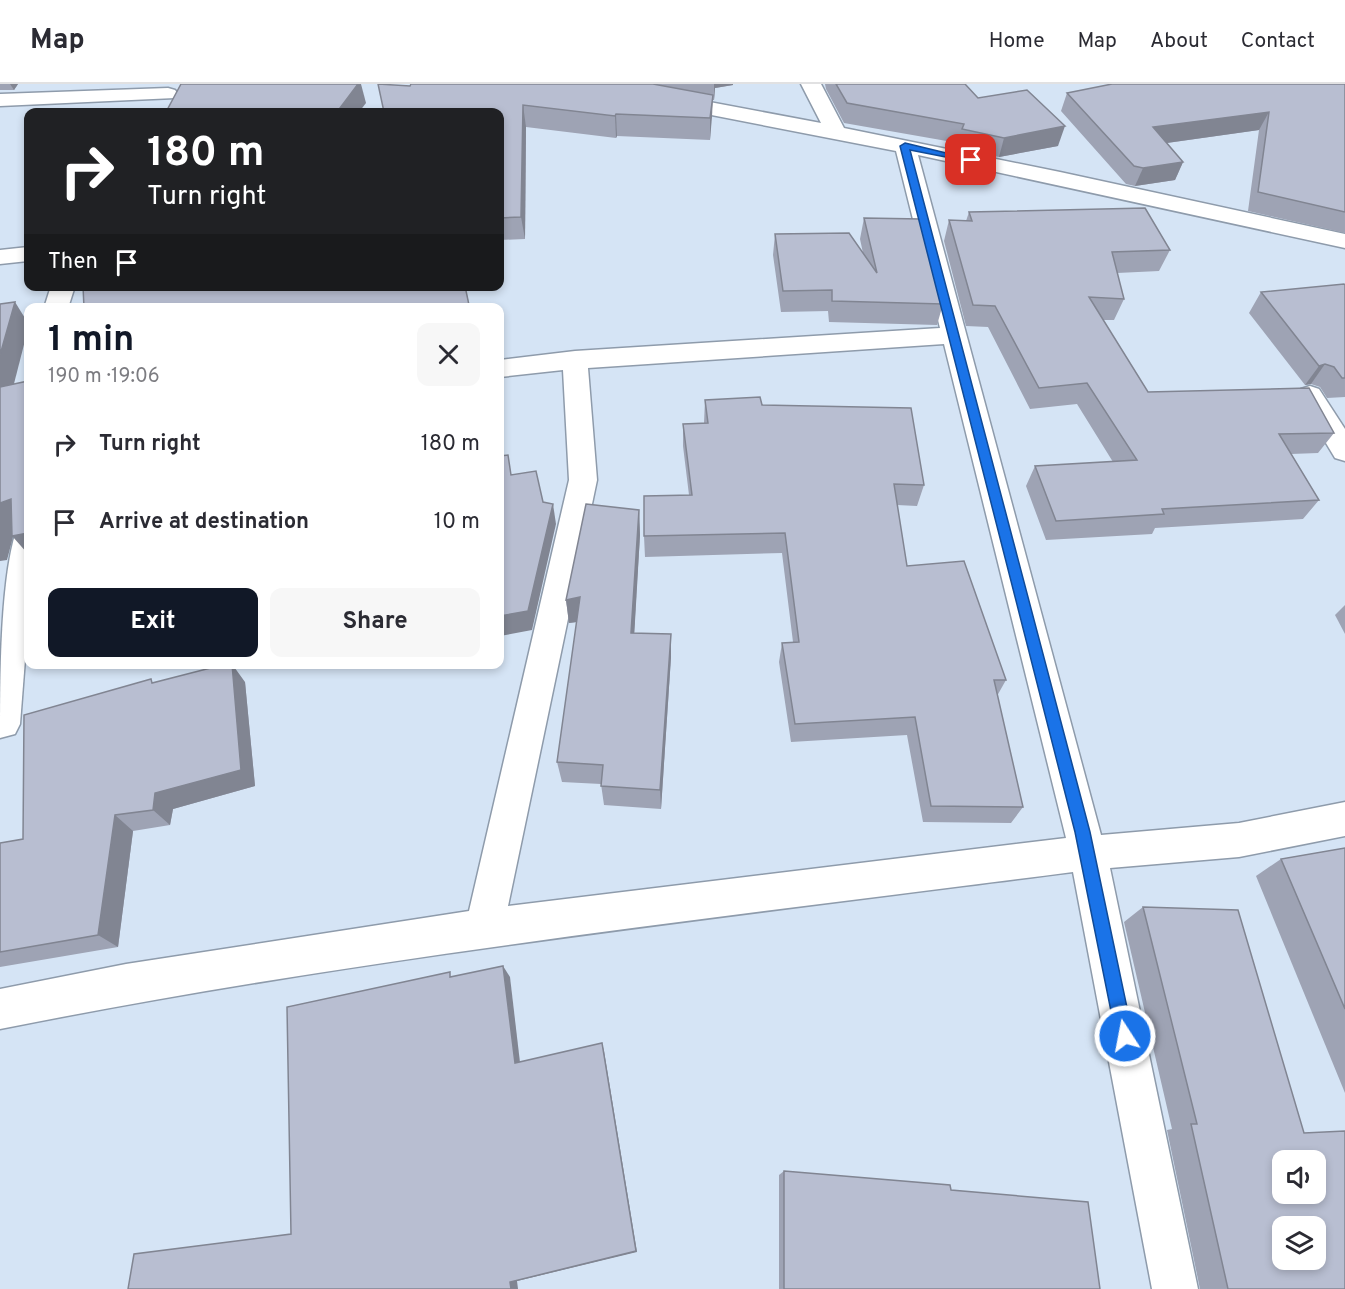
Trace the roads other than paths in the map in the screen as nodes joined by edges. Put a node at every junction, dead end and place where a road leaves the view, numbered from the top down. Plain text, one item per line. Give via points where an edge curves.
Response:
1 (583, 84) edge
2 (811, 84) edge
3 (171, 89) edge
4 (0, 100) edge
5 (160, 108) edge
6 (835, 131) junction
7 (905, 146) junction
8 (1345, 241) edge
9 (24, 254) edge
10 (0, 257) edge
11 (953, 335) junction
12 (575, 360) junction
13 (504, 368) edge
14 (1310, 395) edge
15 (1345, 451) edge
16 (24, 550) edge
17 (3, 724) dead end
18 (1345, 819) edge
19 (1088, 853) junction
20 (484, 928) junction
21 (0, 1010) edge
22 (1175, 1289) edge

1 - 6 street
2 - 6 street
3 - 4 street
3 - 5 street
6 - 7 street
7 - 8 street
7 - 11 street
9 - 10 street
11 - 12 street
11 - 19 street
12 - 13 street
12 - 20 street via 583,480
14 - 15 street
16 - 17 street via 16,585
18 - 19 street via 1239,840
19 - 20 street
19 - 22 street
20 - 21 street via 126,984

